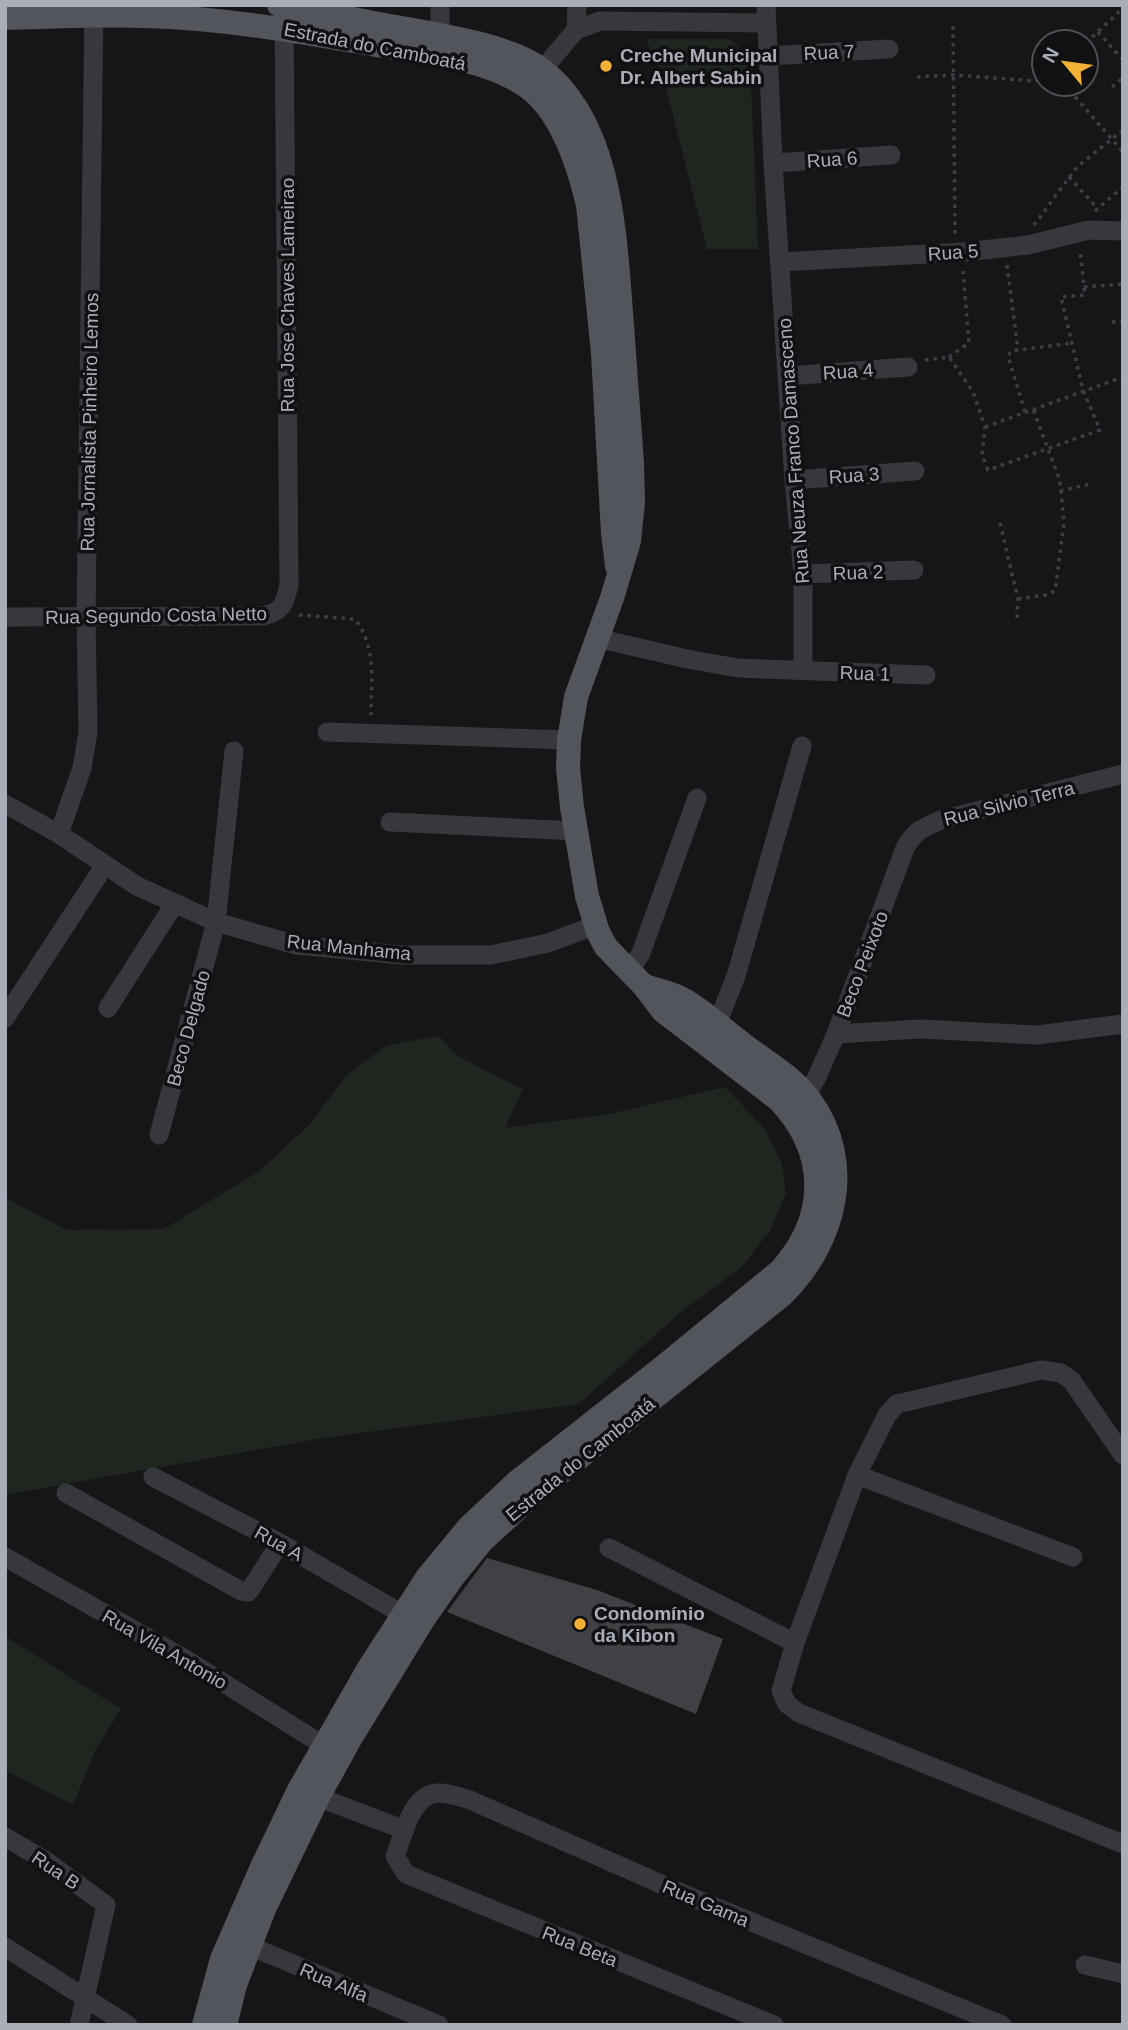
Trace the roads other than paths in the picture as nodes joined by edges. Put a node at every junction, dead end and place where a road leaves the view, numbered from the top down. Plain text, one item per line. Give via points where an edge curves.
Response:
1 (440, 5) edge
2 (577, 5) edge
3 (94, 11) edge
4 (283, 11) edge
5 (691, 14) edge
6 (766, 14) edge
7 (5, 18) edge
8 (576, 30) junction
9 (440, 36) junction
10 (889, 49) dead end
11 (769, 55) junction
12 (542, 70) junction
13 (891, 155) dead end
14 (773, 163) junction
15 (1123, 231) edge
16 (781, 262) junction
17 (606, 277) junction
18 (908, 367) road end
19 (787, 376) junction
20 (915, 471) dead end
21 (794, 480) junction
22 (914, 570) dead end
23 (803, 574) junction
24 (289, 585) joint
25 (5, 617) edge
26 (86, 617) junction
27 (597, 638) junction
28 (803, 670) junction
29 (926, 675) dead end
30 (327, 732) dead end
31 (569, 740) junction
32 (802, 746) dead end
33 (234, 751) dead end
34 (1123, 774) edge
35 (696, 798) dead end
36 (9, 812) edge
37 (390, 822) dead end
38 (576, 831) junction
39 (59, 834) junction
40 (905, 848) joint
41 (105, 864) junction
42 (175, 903) junction
43 (216, 922) junction
44 (596, 925) junction
45 (636, 979) junction
46 (108, 1008) dead end
47 (5, 1017) edge
48 (717, 1024) junction
49 (1123, 1024) edge
50 (836, 1034) junction
51 (806, 1097) junction
52 (159, 1135) dead end
53 (633, 1403) junction
54 (1123, 1455) edge
55 (857, 1475) junction
56 (153, 1477) dead end
57 (66, 1493) dead end
58 (280, 1543) junction
59 (609, 1548) dead end
60 (5, 1556) edge
61 (1073, 1557) dead end
62 (402, 1614) junction
63 (795, 1643) junction
64 (323, 1745) junction
65 (308, 1794) junction
66 (405, 1830) junction
67 (5, 1837) edge
68 (1123, 1844) edge
69 (240, 1941) junction
70 (5, 1947) edge
71 (1085, 1965) dead end
72 (1123, 1974) edge
73 (85, 1997) junction
74 (79, 2025) edge
75 (128, 2025) edge
76 (204, 2025) edge
77 (225, 2025) edge
78 (439, 2025) edge
79 (774, 2025) edge
80 (1002, 2025) edge

1 - 9 street
2 - 8 street
3 - 4 main road, Estrada do Camboatá via 158,17
3 - 7 main road, Estrada do Camboatá
3 - 26 street, Rua Jornalista Pinheiro Lemos
4 - 9 main road, Estrada do Camboatá
4 - 17 main road, Estrada do Camboatá via 458,59 527,86 552,114 568,143
4 - 24 street, Rua Jose Chaves Lameirao
5 - 6 street
5 - 8 street via 600,22
6 - 11 street, Rua Neuza Franco Damasceno
8 - 12 street
9 - 12 main road, Estrada do Camboatá via 511,53
10 - 11 street, Rua 7
11 - 14 street, Rua Neuza Franco Damasceno
12 - 17 main road, Estrada do Camboatá via 578,112 598,158 608,193
13 - 14 street, Rua 6
14 - 16 street, Rua Neuza Franco Damasceno
15 - 16 street, Rua 5 via 1090,230 1011,247 958,252
16 - 19 street, Rua Neuza Franco Damasceno
17 - 27 main road, Estrada do Camboatá via 603,353 618,576
18 - 19 street, Rua 4
19 - 21 street, Rua Neuza Franco Damasceno
20 - 21 street, Rua 3
21 - 23 street, Rua Neuza Franco Damasceno
22 - 23 street, Rua 2
23 - 28 street, Rua Neuza Franco Damasceno
24 - 26 street, Rua Segundo Costa Netto via 285,603 276,613 263,616
25 - 26 street, Rua Segundo Costa Netto
26 - 39 street, Rua Jornalista Pinheiro Lemos via 88,732 82,768
27 - 28 street via 738,668
27 - 31 main road, Estrada do Camboatá via 576,697
28 - 29 street, Rua 1
30 - 31 street
31 - 38 main road, Estrada do Camboatá
32 - 48 street via 736,976
33 - 43 street, Beco Delgado
34 - 40 street, Rua Silvio Terra via 941,820 913,834
35 - 45 street
36 - 39 street, Rua Manhama
37 - 38 street
38 - 44 main road, Estrada do Camboatá
39 - 41 street, Rua Manhama
40 - 50 street, Beco Peixoto
41 - 42 street, Rua Manhama
41 - 47 street
42 - 43 street, Rua Manhama
42 - 46 street
43 - 44 street, Rua Manhama via 296,945 402,955 491,955 548,943
43 - 52 street, Beco Delgado
44 - 45 main road, Estrada do Camboatá via 611,955
45 - 48 main road, Estrada do Camboatá via 682,998
45 - 51 main road, Estrada do Camboatá via 663,1011 755,1081
48 - 51 main road, Estrada do Camboatá
49 - 50 street via 1037,1035 920,1030
50 - 51 street, Beco Peixoto
51 - 53 main road, Estrada do Camboatá via 816,1180 813,1211 797,1248 780,1271
53 - 62 main road, Estrada do Camboatá via 583,1428 492,1504 447,1551
53 - 65 main road, Estrada do Camboatá via 471,1553 424,1618 350,1739
54 - 55 street via 1072,1381 1061,1373 1041,1370 897,1404
55 - 61 street
55 - 63 street
56 - 58 street, Rua A
57 - 58 street via 241,1591 248,1592
58 - 62 street, Rua A
59 - 63 street
60 - 64 street, Rua Vila Antonio via 187,1660
62 - 64 main road, Estrada do Camboatá
63 - 68 street via 781,1691 799,1713
64 - 65 main road, Estrada do Camboatá
65 - 66 street
65 - 69 main road, Estrada do Camboatá
66 - 79 street, Rua Beta via 395,1856 405,1874
66 - 80 street, Rua Gama via 414,1808 426,1797 450,1794 470,1800
67 - 73 street, Rua B via 106,1905
69 - 76 main road, Estrada do Camboatá via 215,1981
69 - 77 main road, Estrada do Camboatá
69 - 78 street, Rua Alfa
70 - 73 street
71 - 72 street
73 - 74 street
73 - 75 street

